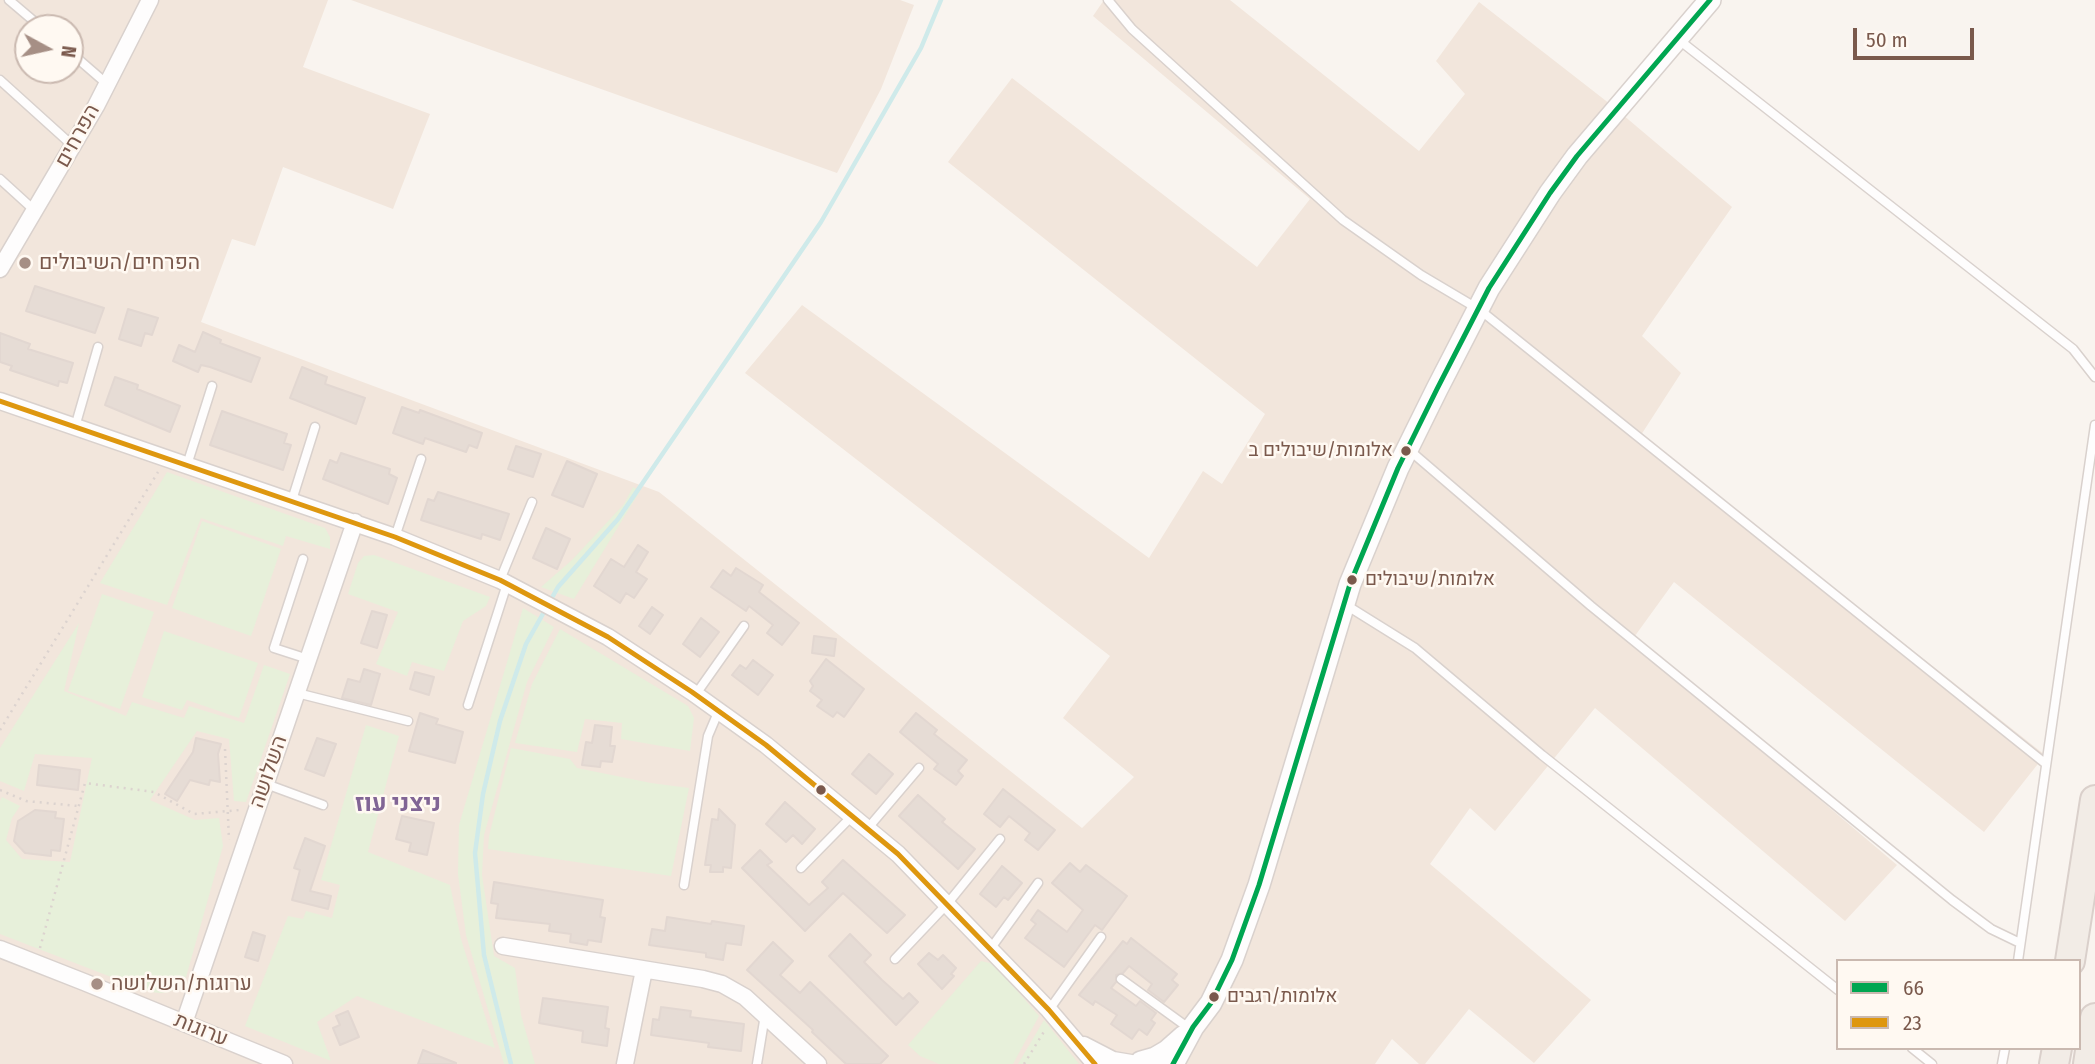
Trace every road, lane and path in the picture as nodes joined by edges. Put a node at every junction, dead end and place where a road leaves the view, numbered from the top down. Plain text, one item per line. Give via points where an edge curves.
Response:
1 (9, 0) edge
2 (150, 0) edge
3 (1108, 0) edge
4 (1710, 0) edge
5 (26, 14) edge
6 (1677, 39) junction
7 (84, 64) edge
8 (0, 80) edge
9 (107, 84) junction
10 (73, 146) junction
11 (0, 179) edge
12 (36, 211) junction
13 (0, 269) edge
14 (1480, 310) junction
15 (99, 347) dead end
16 (2095, 377) edge
17 (212, 386) dead end
18 (0, 401) edge
19 (2095, 425) edge
20 (75, 426) junction
21 (315, 427) dead end
22 (1408, 449) junction
23 (167, 458) junction
24 (421, 459) dead end
25 (187, 465) junction
26 (292, 500) junction
27 (532, 502) dead end
28 (355, 522) junction
29 (395, 537) junction
30 (303, 559) dead end
31 (503, 582) junction
32 (1343, 603) junction
33 (744, 626) dead end
34 (308, 659) junction
35 (297, 693) junction
36 (696, 694) junction
37 (468, 705) dead end
38 (719, 710) junction
39 (408, 721) dead end
40 (0, 730) edge
41 (225, 749) dead end
42 (2046, 764) junction
43 (919, 768) dead end
44 (266, 784) junction
45 (0, 790) edge
46 (2095, 800) edge
47 (323, 805) dead end
48 (78, 806) junction
49 (257, 809) junction
50 (228, 811) junction
51 (854, 815) junction
52 (868, 828) junction
53 (1000, 839) dead end
54 (229, 840) dead end
55 (802, 868) dead end
56 (1038, 883) dead end
57 (684, 885) dead end
58 (948, 903) junction
59 (1101, 937) dead end
60 (2020, 943) junction
61 (503, 946) dead end
62 (991, 948) junction
63 (0, 950) edge
64 (895, 958) dead end
65 (2018, 959) edge
66 (2070, 959) edge
67 (36, 962) junction
68 (644, 970) junction
69 (1121, 979) dead end
70 (1836, 988) edge
71 (1052, 1013) junction
72 (765, 1015) junction
73 (2095, 1018) edge
74 (184, 1023) junction
75 (1192, 1028) junction
76 (1076, 1040) junction
77 (1914, 1050) edge
78 (1138, 1063) edge
79 (284, 1064) edge
80 (625, 1064) edge
81 (757, 1064) edge
82 (818, 1064) edge
83 (1024, 1064) edge
84 (1095, 1064) edge
85 (1174, 1064) edge
86 (1931, 1064) edge
87 (2088, 1064) edge

1 - 5 lane
2 - 9 street, הפרחים
3 - 14 lane via 1132,29 1343,220
4 - 6 street
6 - 14 street via 1550,193 1514,246
6 - 16 lane via 2073,349
7 - 9 lane
8 - 10 lane
9 - 10 street, הפרחים
10 - 12 street, הפרחים
11 - 12 lane
12 - 13 street, הפרחים
14 - 22 street
14 - 42 lane
15 - 20 lane
17 - 25 lane
18 - 20 street
19 - 42 lane
20 - 23 street
21 - 26 lane
22 - 32 street
22 - 60 lane via 1591,606 1952,900 1991,929
23 - 25 street
23 - 40 path
24 - 29 lane
25 - 26 street
26 - 28 street
27 - 31 lane
28 - 29 street
28 - 34 street, השלושה
29 - 31 street
30 - 34 lane via 274,648
31 - 36 street via 608,637
31 - 37 lane
32 - 70 lane via 1415,648
32 - 75 street via 1245,924 1221,984
33 - 36 lane
34 - 35 street, השלושה
35 - 39 lane
35 - 44 street, השלושה
36 - 38 street
38 - 51 street
38 - 57 lane via 708,736
41 - 50 path
42 - 60 lane
43 - 52 lane
44 - 47 lane
44 - 49 street, השלושה
45 - 48 path via 26,801
46 - 66 highway
48 - 50 path via 85,783 153,792 194,814
48 - 67 path
49 - 50 path
49 - 74 street, השלושה
50 - 54 path
51 - 52 street
51 - 55 lane
52 - 58 street
53 - 58 lane
56 - 62 lane
58 - 62 street
58 - 64 lane
59 - 71 lane
60 - 65 lane
61 - 68 street
62 - 71 street
63 - 67 street, ערוגות
67 - 74 street, ערוגות
68 - 72 street via 722,984
68 - 80 street
69 - 75 lane
71 - 76 street
71 - 83 path
72 - 81 lane
72 - 82 street
73 - 87 highway
74 - 79 street, ערוגות
75 - 78 street via 1167,1052
75 - 85 street
76 - 78 street via 1102,1056
76 - 84 street
77 - 86 lane

